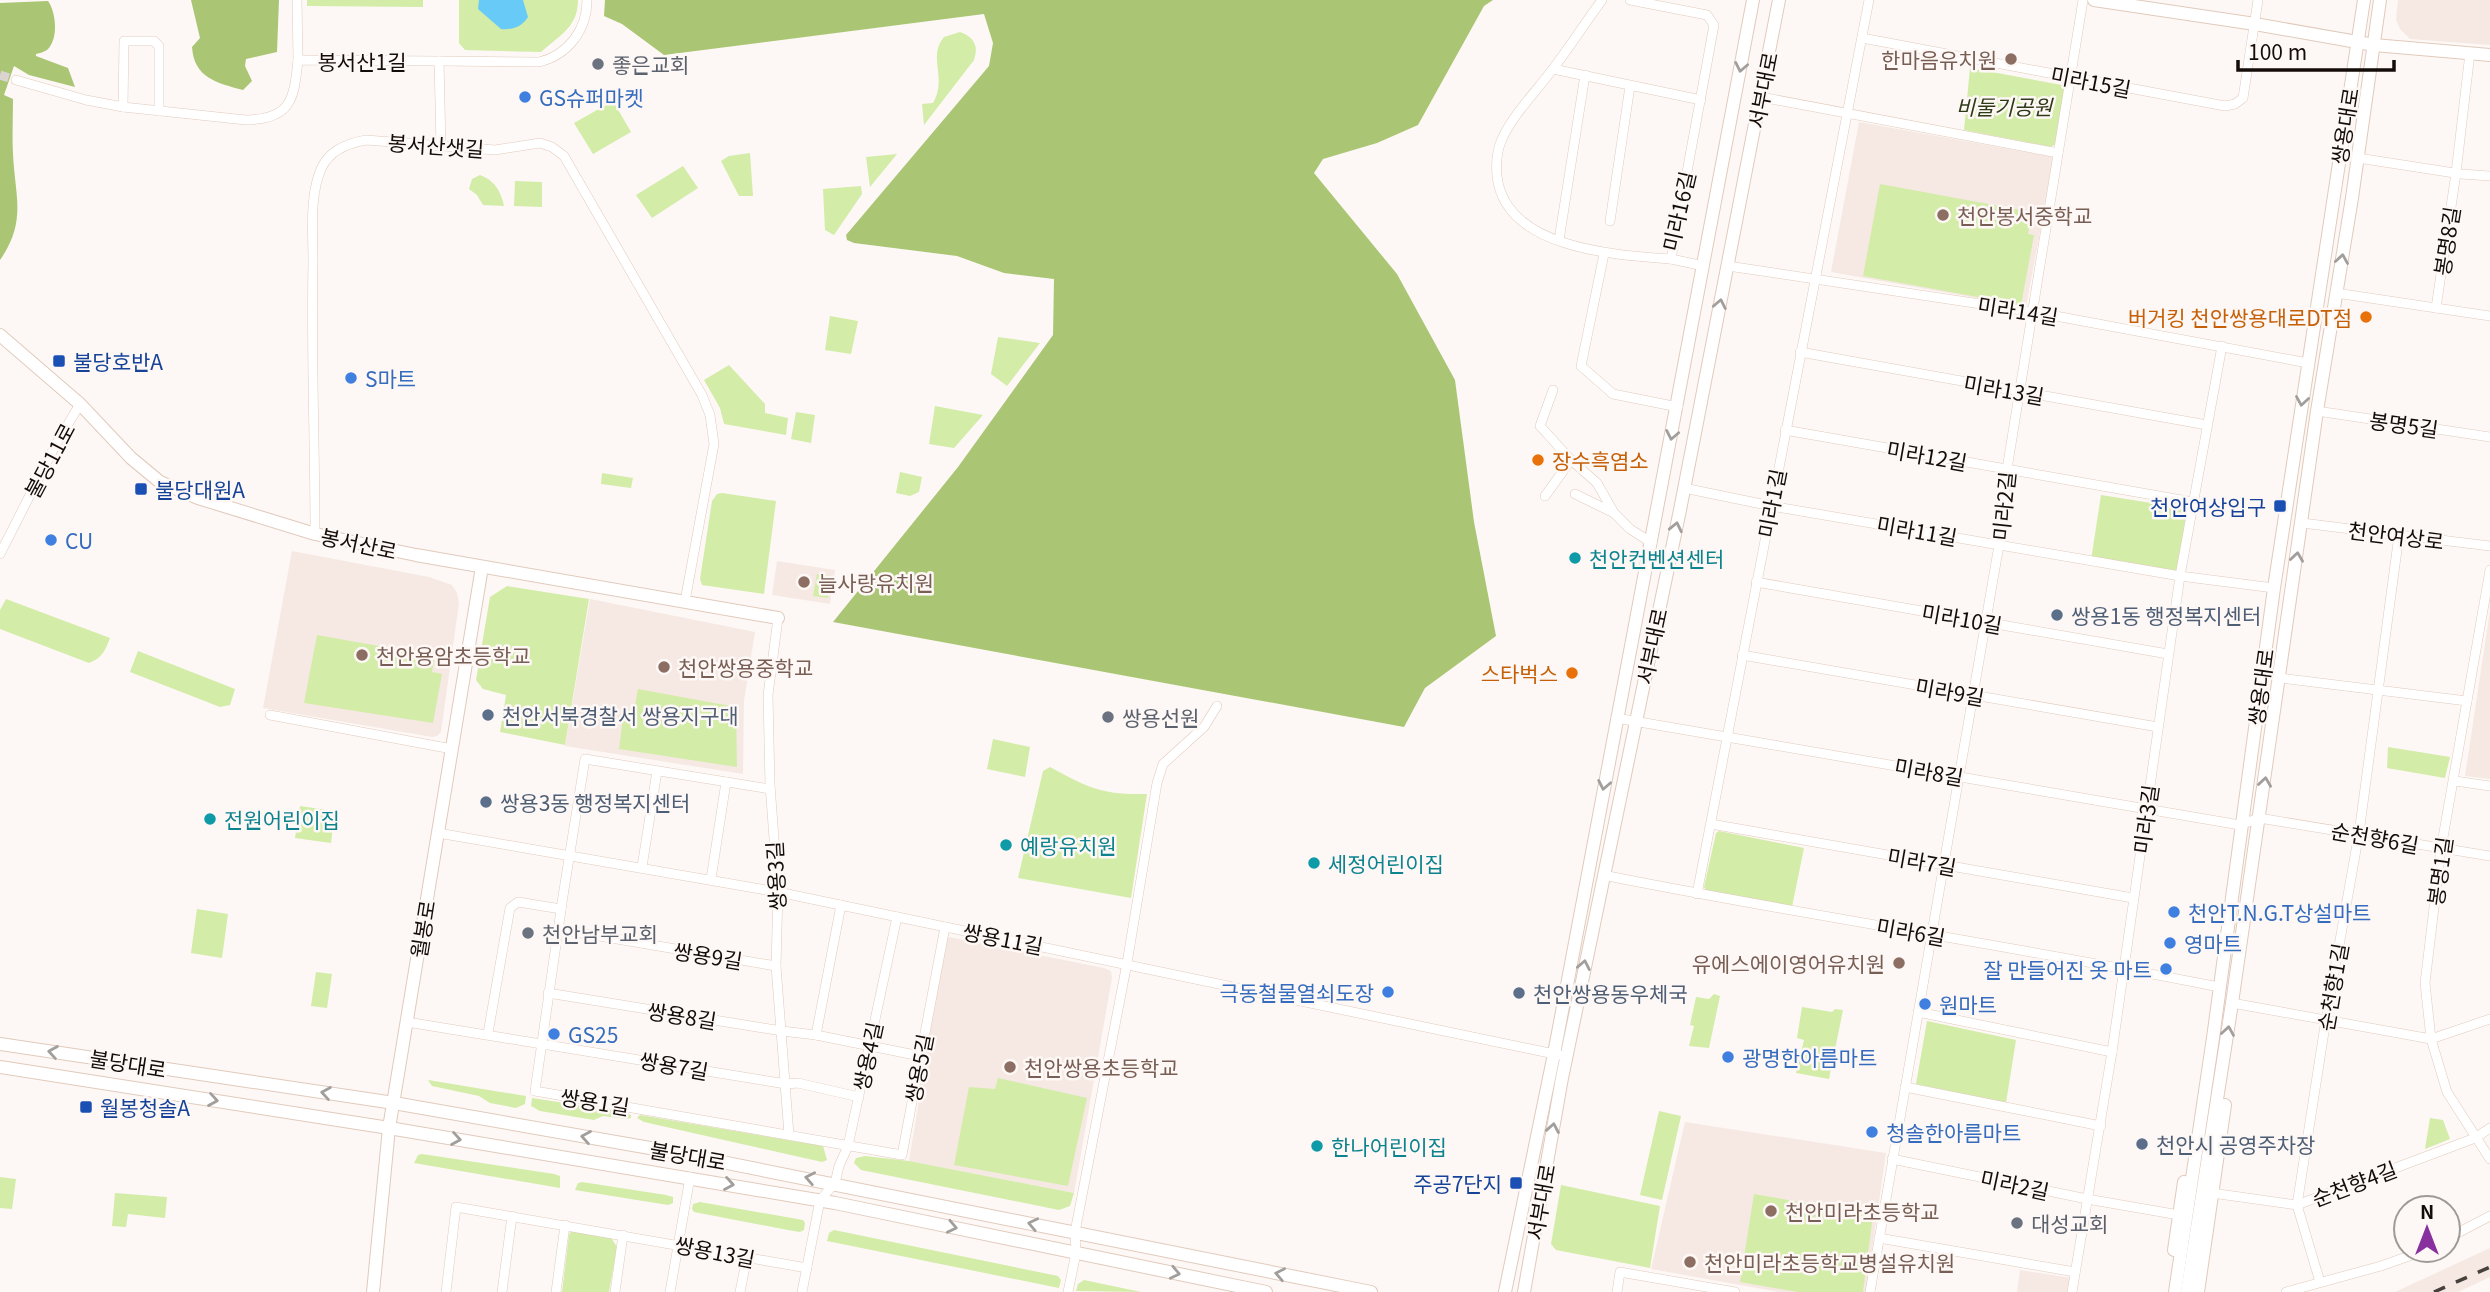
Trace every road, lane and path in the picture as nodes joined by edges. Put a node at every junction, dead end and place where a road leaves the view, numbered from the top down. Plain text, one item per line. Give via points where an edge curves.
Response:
1 (297, 0) edge
2 (587, 0) edge
3 (1602, 0) edge
4 (1630, 0) edge
5 (1753, 0) edge
6 (1779, 0) edge
7 (1869, 0) edge
8 (2083, 0) edge
9 (2094, 0) edge
10 (2258, 0) edge
11 (2364, 0) edge
12 (2380, 0) edge
13 (2255, 24) junction
14 (1862, 38) junction
15 (2357, 43) junction
16 (2374, 46) junction
17 (2470, 53) junction
18 (2490, 55) edge
19 (298, 60) junction
20 (439, 61) junction
21 (1553, 69) junction
22 (1585, 75) junction
23 (2071, 77) junction
24 (16, 80) tunnel mouth
25 (1630, 86) junction
26 (1761, 97) junction
27 (1701, 100) junction
28 (123, 107) junction
29 (159, 111) junction
30 (1847, 111) junction
31 (441, 146) junction
32 (2058, 153) junction
33 (2358, 158) junction
34 (2456, 173) junction
35 (2490, 176) edge
36 (1610, 221) dead end
37 (1559, 240) junction
38 (1604, 254) junction
39 (1671, 259) junction
40 (1704, 266) junction
41 (1727, 266) junction
42 (1814, 279) junction
43 (2336, 293) junction
44 (2435, 308) junction
45 (2034, 312) junction
46 (2490, 316) edge
47 (0, 335) edge
48 (0, 344) edge
49 (2222, 346) junction
50 (1800, 352) junction
51 (2308, 363) junction
52 (1553, 390) dead end
53 (2020, 392) junction
54 (1678, 407) junction
55 (77, 408) junction
56 (2317, 411) junction
57 (2207, 425) junction
58 (1785, 430) junction
59 (2490, 437) edge
60 (1571, 460) junction
61 (2007, 469) junction
62 (1684, 488) junction
63 (1575, 495) dead end
64 (1545, 496) dead end
65 (2193, 502) junction
66 (1771, 506) junction
67 (1614, 513) junction
68 (2302, 523) junction
69 (316, 534) junction
70 (2399, 535) junction
71 (1652, 543) junction
72 (2000, 545) junction
73 (2490, 546) edge
74 (0, 554) edge
75 (482, 569) junction
76 (2490, 570) edge
77 (2180, 576) junction
78 (1756, 582) junction
79 (2274, 588) junction
80 (685, 601) junction
81 (778, 620) junction
82 (1986, 622) junction
83 (2168, 654) junction
84 (1742, 655) junction
85 (2280, 678) junction
86 (2378, 688) junction
87 (1974, 696) junction
88 (2467, 701) junction
89 (1217, 706) dead end
90 (270, 715) dead end
91 (1616, 718) junction
92 (1635, 722) junction
93 (2158, 727) junction
94 (1728, 736) junction
95 (452, 749) junction
96 (657, 771) junction
97 (1960, 776) junction
98 (2455, 780) junction
99 (726, 782) junction
100 (2490, 786) edge
101 (770, 789) junction
102 (2147, 809) junction
103 (2259, 818) junction
104 (1711, 824) junction
105 (2241, 825) junction
106 (438, 833) junction
107 (2359, 833) junction
108 (2441, 849) junction
109 (570, 856) junction
110 (2490, 856) edge
111 (1944, 865) junction
112 (642, 867) junction
113 (1603, 875) junction
114 (711, 879) junction
115 (778, 892) junction
116 (1697, 894) junction
117 (2133, 898) junction
118 (841, 905) junction
119 (561, 909) junction
120 (897, 917) junction
121 (945, 927) junction
122 (558, 929) junction
123 (1932, 935) junction
124 (1127, 963) junction
125 (776, 966) junction
126 (2123, 968) junction
127 (2219, 987) junction
128 (548, 993) junction
129 (2232, 1003) junction
130 (1918, 1012) junction
131 (2326, 1019) junction
132 (2490, 1019) edge
133 (407, 1022) junction
134 (782, 1031) junction
135 (488, 1033) junction
136 (816, 1035) junction
137 (2213, 1038) junction
138 (2431, 1039) junction
139 (541, 1043) junction
140 (0, 1044) edge
141 (869, 1046) junction
142 (2112, 1052) junction
143 (1560, 1055) junction
144 (920, 1056) junction
145 (2223, 1062) junction
146 (0, 1067) edge
147 (786, 1084) junction
148 (1905, 1087) junction
149 (859, 1097) junction
150 (394, 1103) junction
151 (2101, 1126) junction
152 (389, 1128) junction
153 (2490, 1128) edge
154 (789, 1135) junction
155 (2475, 1138) junction
156 (848, 1146) junction
157 (1892, 1159) junction
158 (2490, 1159) edge
159 (690, 1177) junction
160 (828, 1191) junction
161 (2213, 1193) junction
162 (2087, 1199) junction
163 (2297, 1205) junction
164 (2179, 1215) junction
165 (512, 1216) junction
166 (2490, 1216) edge
167 (565, 1225) junction
168 (2462, 1231) edge
169 (1074, 1232) junction
170 (623, 1235) junction
171 (1879, 1238) junction
172 (678, 1244) junction
173 (1076, 1253) junction
174 (747, 1257) junction
175 (2392, 1262) edge
176 (807, 1268) junction
177 (2075, 1272) junction
178 (2320, 1282) junction
179 (1526, 1289) edge
180 (1505, 1290) edge
181 (373, 1292) edge
182 (446, 1292) edge
183 (502, 1292) edge
184 (556, 1292) edge
185 (615, 1292) edge
186 (670, 1292) edge
187 (740, 1292) edge
188 (802, 1292) edge
189 (1068, 1292) edge
190 (1266, 1292) edge
191 (1371, 1292) edge
192 (1617, 1292) edge
193 (1735, 1292) edge
194 (1870, 1292) edge
195 (2072, 1292) edge
196 (2167, 1292) edge
197 (2175, 1292) edge
198 (2187, 1292) edge
199 (2198, 1292) edge
200 (2286, 1292) edge

1 - 19 street
2 - 20 street, 봉서산1길 via 584,26 553,59
3 - 21 street, 미라16길
4 - 27 street, 미라16길 via 1707,15 1714,25
5 -> 40 main road, 서부대로
6 - 26 main road, 서부대로
7 - 14 street, 미라1길
8 - 23 street, 미라2길
9 - 13 main road
10 - 13 street, 미라15길
11 - 15 main road, 쌍용대로
12 - 16 main road, 쌍용대로
13 - 15 main road
13 - 23 street, 미라15길 via 2243,98 2235,104 2225,106
14 - 23 street, 미라15길
14 - 30 street, 미라1길
15 - 16 main road
15 - 51 main road, 쌍용대로
16 - 17 main road
16 - 33 main road, 쌍용대로
17 - 18 main road
17 - 34 street, 봉명8길
19 - 20 street, 봉서산1길
19 - 29 street, 봉서산1길 via 295,88 285,110 265,120
20 - 31 street
21 - 22 street
21 - 37 street, 미라16길 via 1500,142 1496,167 1498,187 1507,206 1520,220
22 - 25 street
22 - 37 street
23 - 32 street, 미라2길
24 - 28 street, 봉서산1길
25 - 27 street
25 - 36 street
26 - 30 street
26 - 41 main road, 서부대로
27 - 39 street, 미라16길
28 - 29 street, 봉서산1길
28 - 29 street via 124,41 154,41 159,47
30 - 32 street
30 - 42 street, 미라1길
31 - 69 street, 봉서산샛길 via 351,142 323,165 315,190 311,303
31 - 80 street, 봉서산샛길 via 495,150 540,143 564,156 702,395 714,444
32 - 45 street, 미라2길
33 - 34 street
43 -> 33 main road, 쌍용대로
34 - 35 street
34 - 44 street, 봉명8길
37 - 38 street, 미라16길
38 - 39 street, 미라16길
38 - 54 street via 1581,366 1613,394
39 - 40 street
40 - 54 main road, 서부대로
41 - 42 street, 미라14길
62 -> 41 main road, 서부대로
42 - 45 street, 미라14길
42 - 50 street, 미라1길
43 - 44 street
43 - 56 main road, 쌍용대로
44 - 46 street
45 - 49 street, 미라14길
45 - 53 street, 미라2길
47 - 55 main road, 봉서산로
48 - 55 main road, 봉서산로
49 - 51 street, 미라14길
49 - 57 street, 미라3길
50 - 53 street, 미라13길
50 - 58 street, 미라1길
51 -> 79 main road, 쌍용대로
52 - 60 street via 1540,426
53 - 57 street, 미라13길
53 - 61 street, 미라2길
54 -> 71 main road, 서부대로
55 - 69 main road, 봉서산로 via 160,482
55 - 74 street, 불당11로
55 - 75 main road, 봉서산로 via 127,463 156,487 197,504 315,540
56 - 59 street, 봉명5길
56 - 68 main road, 쌍용대로
57 - 65 street, 미라3길
58 - 61 street, 미라12길
58 - 66 street, 미라1길
60 - 64 street
60 - 67 street via 1597,483
61 - 65 street, 미라12길
61 - 72 street, 미라2길
62 - 66 street, 미라11길
92 -> 62 main road, 서부대로
63 - 67 street
65 - 77 street, 미라3길
66 - 72 street, 미라11길
66 - 78 street, 미라1길
67 - 71 street
68 - 70 street, 천안여상로
85 -> 68 main road, 쌍용대로
69 - 75 main road, 봉서산로
70 - 73 street, 천안여상로
70 - 86 street, 순천향1길
71 - 91 main road, 서부대로
72 - 77 street, 미라11길
72 - 82 street, 미라2길
75 - 80 main road, 봉서산로
75 - 81 main road, 봉서산로
75 - 95 main road, 월봉로
76 - 88 street, 봉명1길
77 - 79 street, 미라11길
77 - 83 street, 미라3길
78 - 82 street, 미라10길
78 - 84 street, 미라1길
79 - 105 main road, 쌍용대로
80 - 81 main road, 봉서산로
81 - 101 street, 쌍용3길 via 768,695
82 - 83 street, 미라10길
82 - 87 street, 미라2길
83 - 93 street, 미라3길
84 - 87 street, 미라9길
84 - 94 street, 미라1길
85 - 86 street, 쌍용대로
103 -> 85 main road, 쌍용대로
86 - 88 street
86 - 107 street, 순천향1길
87 - 93 street, 미라9길
87 - 97 street, 미라2길
88 - 98 street, 봉명1길
89 - 124 street via 1204,727 1163,764
90 - 95 street
91 - 92 street, 미라8길
91 -> 143 main road, 서부대로
92 - 94 street, 미라8길
92 - 113 main road, 서부대로
93 - 102 street, 미라3길
94 - 97 street, 미라8길
94 - 104 street, 미라1길
95 - 106 main road, 월봉로
96 - 99 street
96 - 109 street, 쌍용1길 via 585,759
96 - 112 street
97 - 102 street, 미라8길
97 - 111 street, 미라2길
98 - 100 street
98 - 108 street, 봉명1길
99 - 101 street
99 - 114 street
101 - 115 street, 쌍용3길
102 - 105 street, 미라8길
102 - 117 street, 미라3길
103 - 105 street
103 - 107 street, 순천향6길
103 - 129 main road, 쌍용대로
104 - 111 street, 미라7길
104 - 116 street, 미라1길
105 - 127 main road, 쌍용대로
106 - 109 street, 쌍용11길
106 - 133 main road, 월봉로
107 - 108 street, 순천향6길
107 - 131 street, 순천향1길
108 - 110 street, 순천향6길
108 - 138 street, 봉명1길 via 2425,983
109 - 112 street, 쌍용11길
109 - 119 street, 쌍용1길
111 - 117 street, 미라7길
111 - 123 street, 미라2길
112 - 114 street, 쌍용11길
113 - 116 street, 미라6길
143 -> 113 main road, 서부대로
114 - 115 street, 쌍용11길
115 - 118 street, 쌍용11길
115 - 125 street, 쌍용3길
116 - 123 street, 미라6길
117 - 126 street, 미라3길
118 - 120 street, 쌍용11길
118 - 136 street
119 - 122 street, 쌍용1길
119 - 135 street via 518,902 510,908
120 - 121 street, 쌍용11길
120 - 141 street, 쌍용4길
121 - 124 street, 쌍용11길
121 - 144 street, 쌍용5길
122 - 125 street, 쌍용9길
122 - 128 street, 쌍용1길
123 - 126 street, 미라6길
123 - 130 street, 미라2길
124 - 143 street, 쌍용11길
124 - 169 street
125 - 134 street, 쌍용3길
126 - 127 street, 미라6길
126 - 142 street, 미라3길
127 - 137 main road, 쌍용대로
128 - 134 street, 쌍용8길
128 - 139 street, 쌍용1길
129 - 131 street
145 -> 129 main road, 쌍용대로
130 - 142 street
130 - 148 street, 미라2길
131 - 138 street
131 - 163 street, 순천향1길
132 - 138 street
133 - 135 street, 쌍용7길
133 - 150 main road, 월봉로
134 - 136 street, 쌍용8길
134 - 147 street, 쌍용3길
135 - 139 street, 쌍용7길
136 - 141 street, 쌍용8길
137 - 164 main road via 2203,1058
137 - 197 main road, 쌍용대로
138 - 155 street, 봉명1길 via 2447,1092
139 - 147 street, 쌍용7길
139 - 154 street, 쌍용1길 via 536,1091
150 -> 140 main road, 불당대로
141 - 144 street, 쌍용8길
141 - 149 street, 쌍용4길
142 - 151 street, 미라3길
179 -> 143 main road, 서부대로
143 - 180 main road, 서부대로
144 - 156 street, 쌍용5길 via 902,1155
145 - 161 main road via 2228,1086
145 - 198 main road, 쌍용대로
146 -> 152 main road, 불당대로
147 - 149 street, 쌍용7길
147 - 154 street, 쌍용3길
148 - 151 street
148 - 157 street, 미라2길
149 - 156 street, 쌍용4길
150 - 152 main road, 월봉로
160 -> 150 main road, 불당대로
151 - 162 street, 미라3길
152 -> 159 main road, 불당대로
152 - 181 main road, 월봉로
153 - 155 street, 순천향4길
154 - 156 street, 쌍용1길
155 - 158 street, 봉명1길
155 - 163 street, 순천향4길
156 - 160 street, 쌍용4길
157 - 162 street, 미라2길
157 - 171 street, 미라2길
159 -> 160 main road, 불당대로
159 - 172 street
169 -> 160 main road, 불당대로
160 -> 173 main road, 불당대로
160 - 176 street, 쌍용4길
161 - 163 street, 순천향4길
161 - 199 main road
162 - 164 street, 미라2길
162 - 177 street, 미라3길
163 - 178 street, 순천향1길
164 - 196 main road
165 - 167 street, 쌍용13길
165 - 182 street, 쌍용13길 via 456,1207
165 - 183 street
166 - 168 street
167 - 170 street, 쌍용13길
167 - 184 street
169 - 173 street
191 -> 169 main road, 불당대로
170 - 172 street, 쌍용13길
170 - 185 street
171 - 177 street
171 - 194 street, 미라2길
172 - 174 street, 쌍용13길
172 - 186 street
173 - 189 street
173 -> 190 main road, 불당대로
174 - 176 street, 쌍용13길
174 - 187 street
175 - 178 street
176 - 188 street, 쌍용4길
177 - 195 street, 미라3길
178 - 200 street
192 - 193 street via 1620,1272

